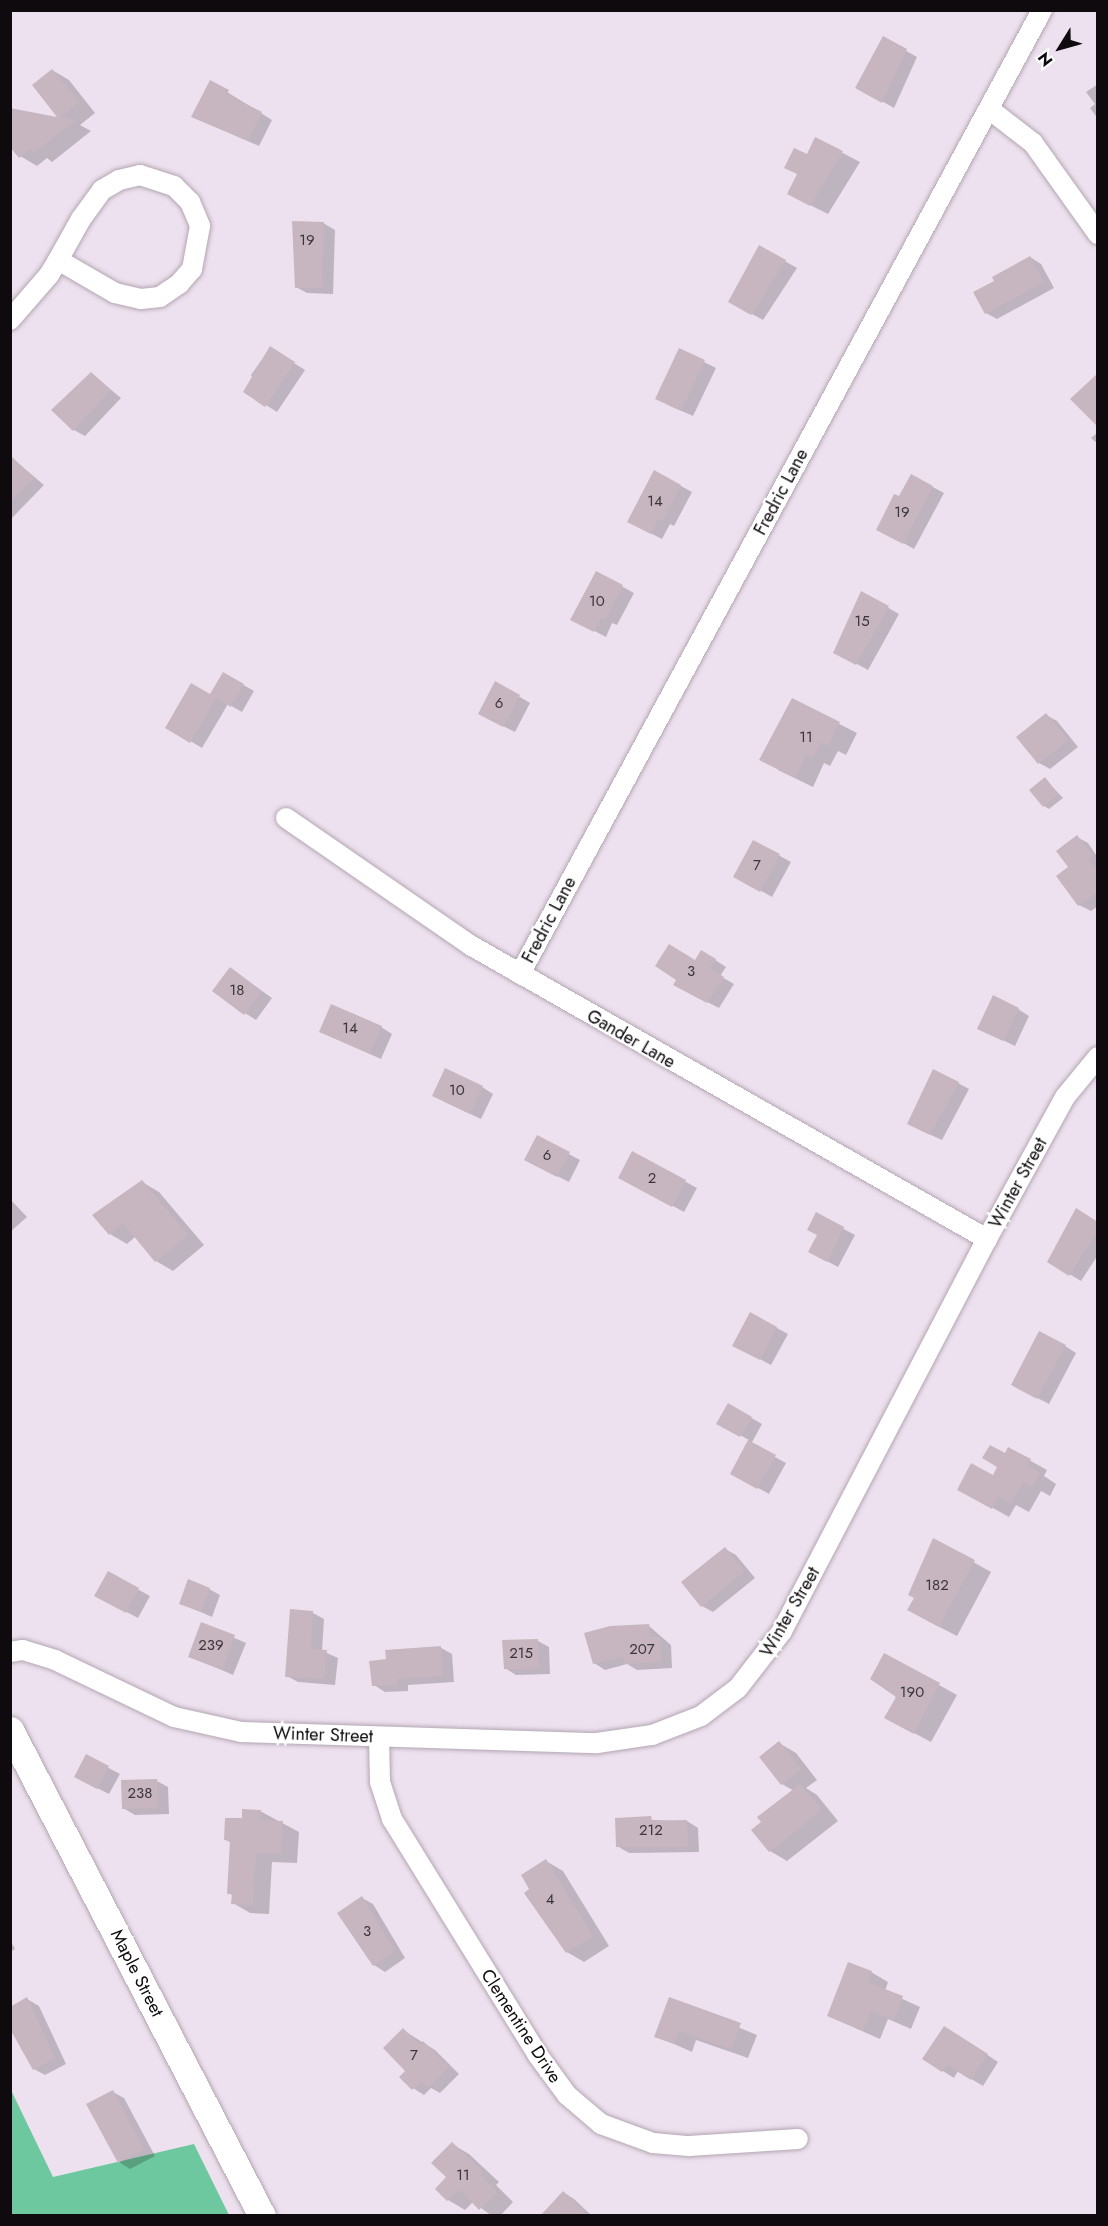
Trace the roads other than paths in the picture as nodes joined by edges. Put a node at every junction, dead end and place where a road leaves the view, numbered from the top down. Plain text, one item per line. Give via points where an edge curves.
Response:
1 (1042, 10) edge
2 (989, 109) junction
3 (1098, 234) edge
4 (58, 260) junction
5 (10, 320) edge
6 (286, 818) dead end
7 (519, 974) junction
8 (1098, 1057) edge
9 (987, 1239) junction
10 (10, 1652) edge
11 (10, 1730) edge
12 (379, 1737) junction
13 (798, 2139) dead end
14 (262, 2216) edge

1 - 2 street, Fredric Lane
2 - 3 street via 1033,143
2 - 7 street, Fredric Lane
4 - 4 street via 102,190 119,180 140,175 174,186 190,202 200,225 199,248 192,269 179,285 160,297 141,299 115,293
4 - 5 street
6 - 7 street, Gander Lane via 470,945
7 - 9 street, Gander Lane
8 - 9 street, Winter Street via 1065,1097
9 - 12 street, Winter Street via 782,1631 738,1688 701,1716 628,1740 597,1743
10 - 12 street, Winter Street via 23,1650 55,1660 152,1709 195,1724 269,1734
11 - 14 street, Maple Street
12 - 13 street, Clementine Drive via 380,1782 392,1819 537,2054 575,2103 619,2133 654,2143 689,2146

